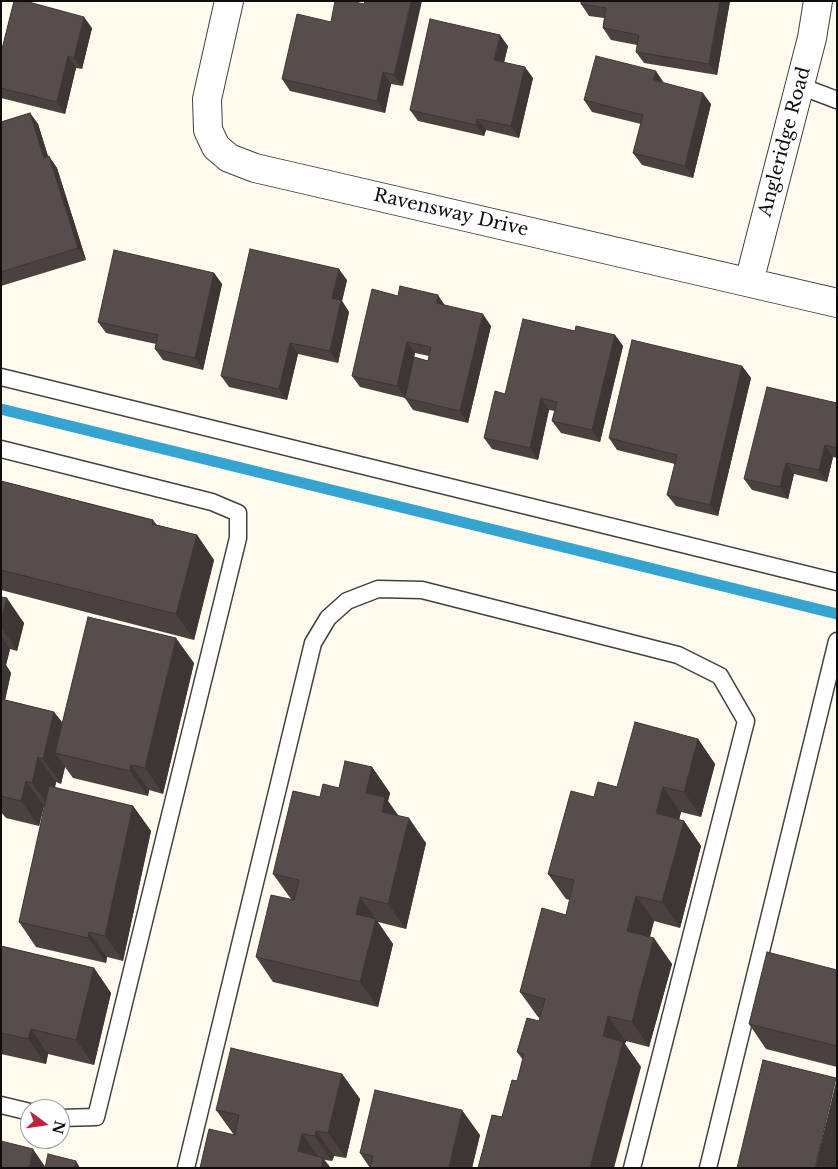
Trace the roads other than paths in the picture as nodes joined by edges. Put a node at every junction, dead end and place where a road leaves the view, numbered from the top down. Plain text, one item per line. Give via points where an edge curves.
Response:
1 (229, 1) edge
2 (818, 1) edge
3 (800, 86) junction
4 (837, 100) edge
5 (749, 282) junction
6 (837, 303) edge
7 (1, 377) edge
8 (1, 449) edge
9 (837, 582) edge
10 (837, 641) edge
11 (1, 1106) edge
12 (20, 1110) edge
13 (70, 1118) edge
14 (186, 1168) edge
15 (632, 1168) edge
16 (708, 1168) edge

1 - 5 street, Ravensway Drive via 207,99 208,130 216,147 229,158 255,168
2 - 3 street, Angleridge Road
3 - 4 lane
3 - 5 street, Angleridge Road
5 - 6 street, Ravensway Drive
7 - 9 lane
8 - 13 lane via 212,502 238,513 238,538 96,1117
10 - 16 lane
11 - 12 lane
14 - 15 lane via 313,643 328,618 347,601 378,589 422,590 678,655 720,676 746,721

